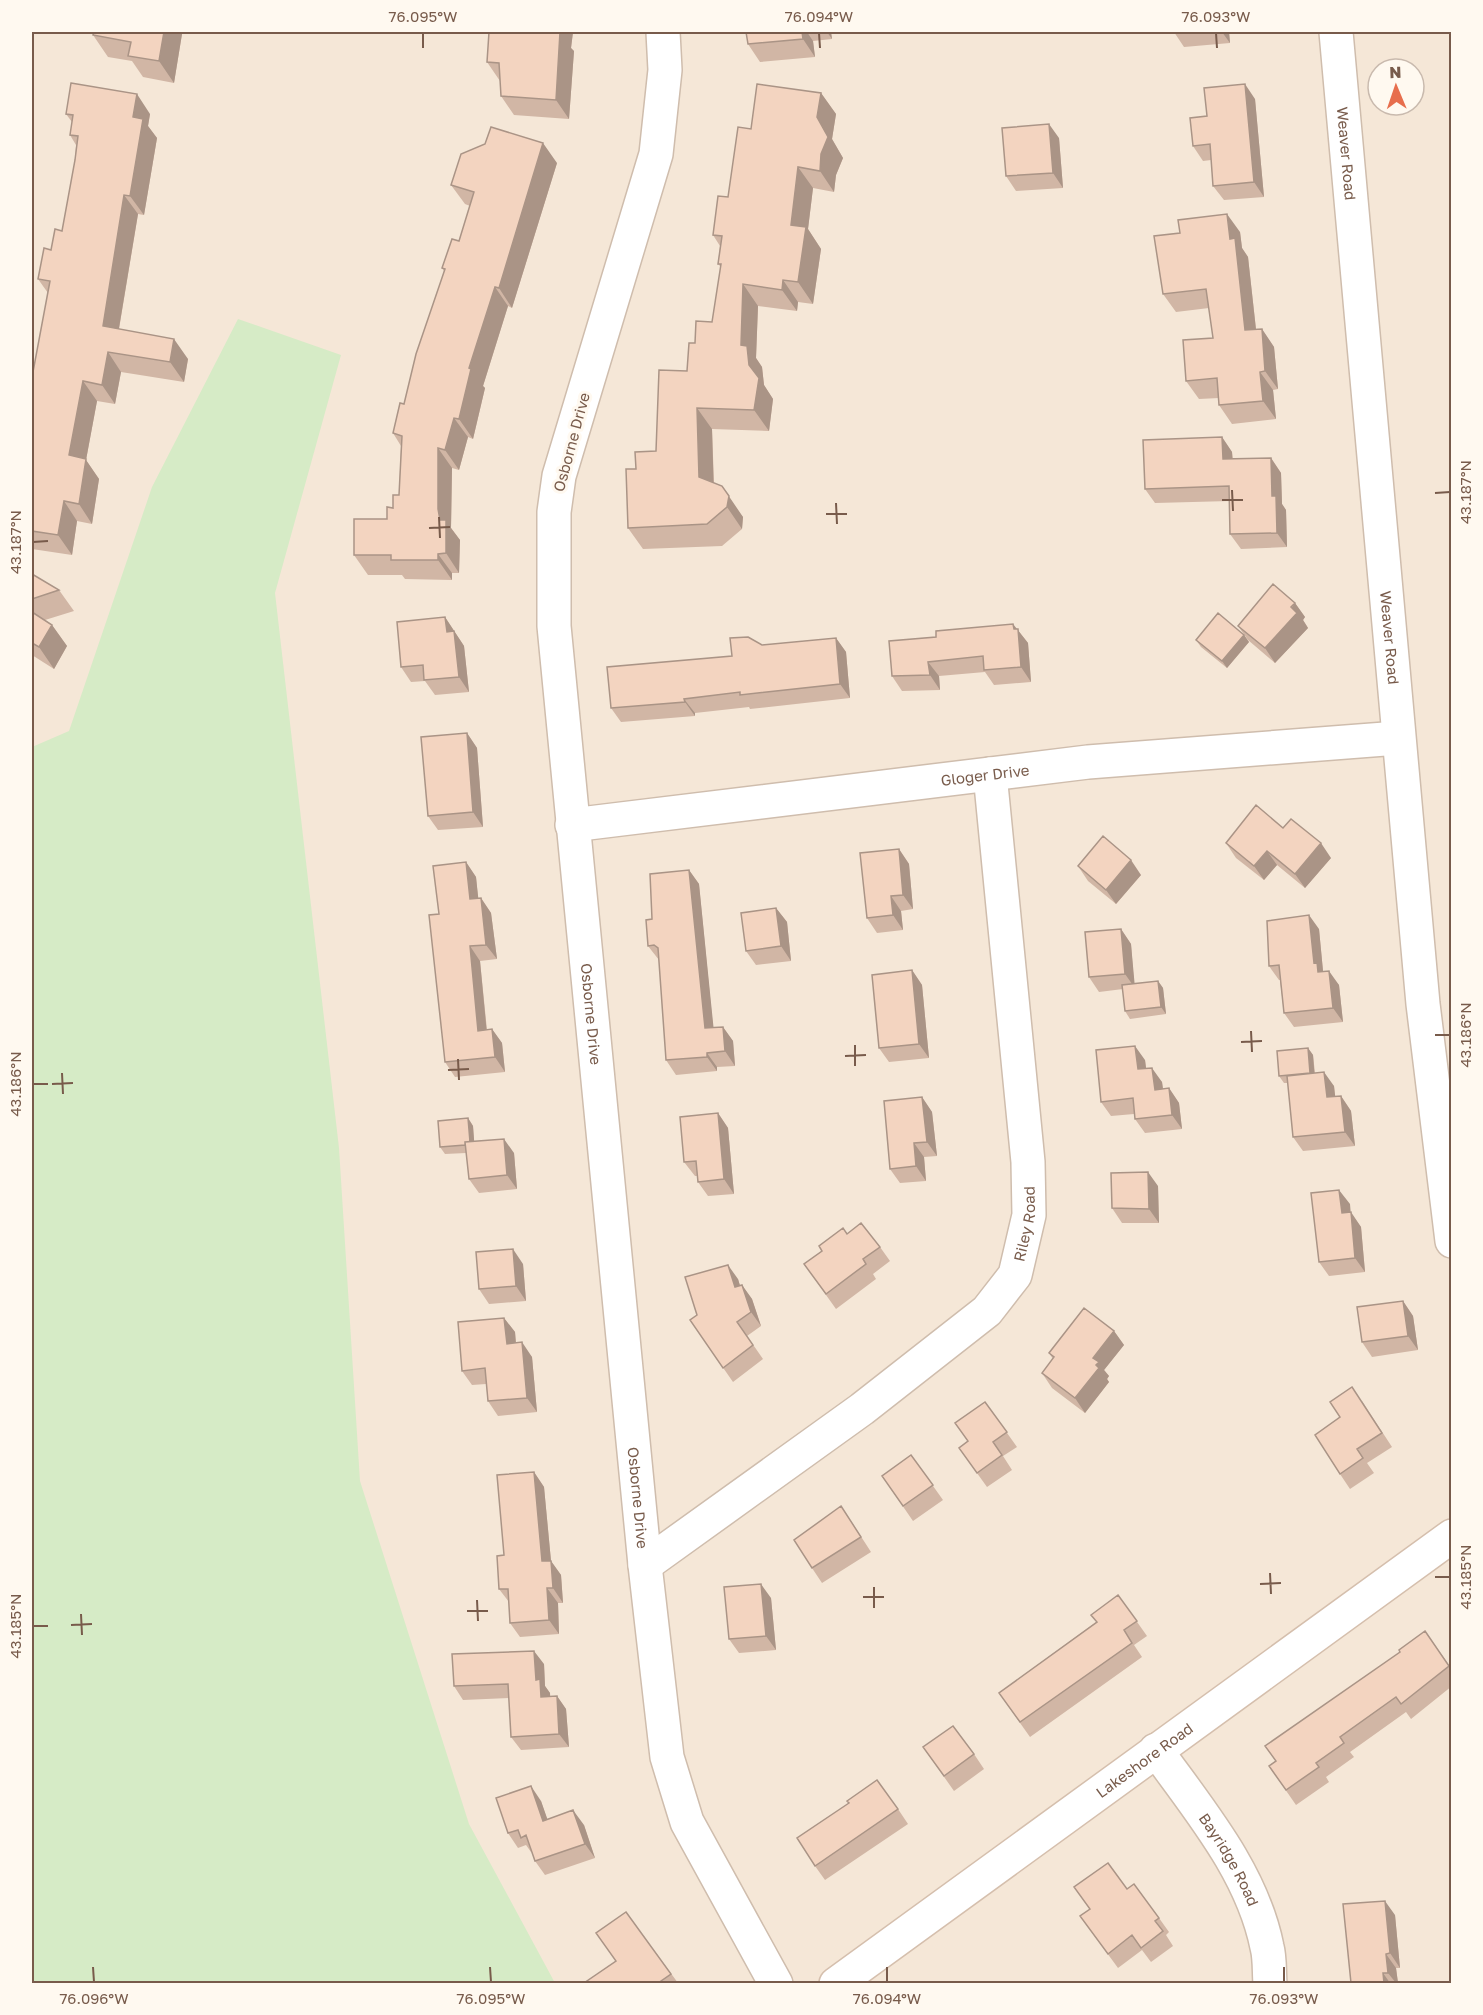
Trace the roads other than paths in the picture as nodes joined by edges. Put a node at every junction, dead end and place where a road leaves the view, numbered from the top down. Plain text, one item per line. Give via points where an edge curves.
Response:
1 (663, 32) edge
2 (1336, 32) edge
3 (1398, 738) junction
4 (990, 774) junction
5 (572, 825) junction
6 (1452, 1241) edge
7 (1452, 1536) edge
8 (645, 1566) junction
9 (1156, 1750) junction
10 (776, 1983) edge
11 (836, 1983) edge
12 (1270, 1983) edge

1 - 5 street, Osborne Drive via 665,70 656,154 560,476 554,512 554,626
2 - 3 street, Weaver Road
3 - 4 street, Gloger Drive via 1088,762
3 - 6 street, Weaver Road via 1423,1004
4 - 5 street, Gloger Drive
4 - 8 street, Riley Road via 1028,1162 1029,1215 1015,1275 987,1311 880,1395
5 - 8 street, Osborne Drive
7 - 9 street, Lakeshore Road
8 - 10 street, Osborne Drive via 667,1757 687,1822
9 - 11 street, Lakeshore Road
9 - 12 street, Bayridge Road via 1217,1835 1245,1882 1267,1946

